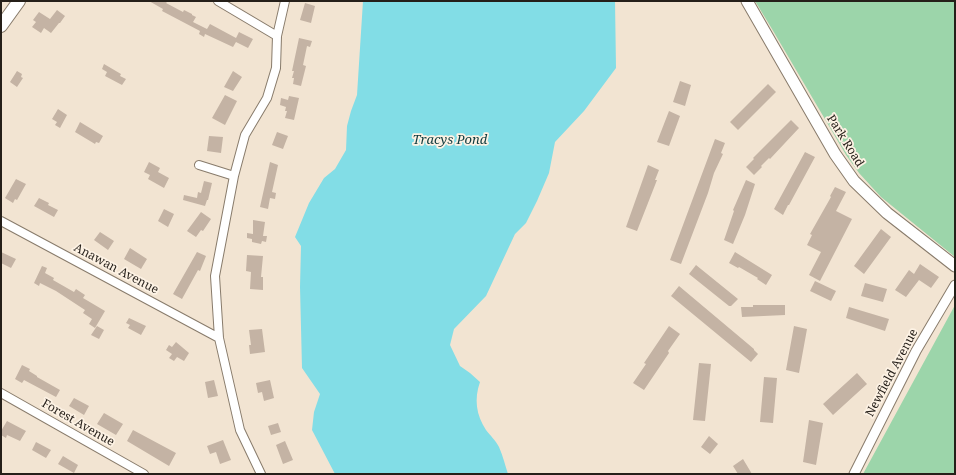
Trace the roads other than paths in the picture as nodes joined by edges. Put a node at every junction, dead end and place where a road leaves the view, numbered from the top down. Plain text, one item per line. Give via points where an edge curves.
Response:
1 (19, 1) edge
2 (218, 1) edge
3 (285, 1) edge
4 (747, 1) edge
5 (1, 26) edge
6 (277, 36) junction
7 (199, 165) dead end
8 (234, 176) junction
9 (1, 221) edge
10 (955, 266) edge
11 (955, 285) edge
12 (219, 338) junction
13 (1, 393) edge
14 (144, 474) edge
15 (261, 474) edge
16 (854, 474) edge

1 - 5 main road
2 - 6 street
3 - 6 street
4 - 10 main road, Park Road via 835,154 854,181 887,214
6 - 8 street via 276,68 267,98 245,135
7 - 8 street
8 - 12 street via 215,276
9 - 12 street, Anawan Avenue
11 - 16 street, Newfield Avenue via 916,351
12 - 15 street via 240,430
13 - 14 street, Forest Avenue

